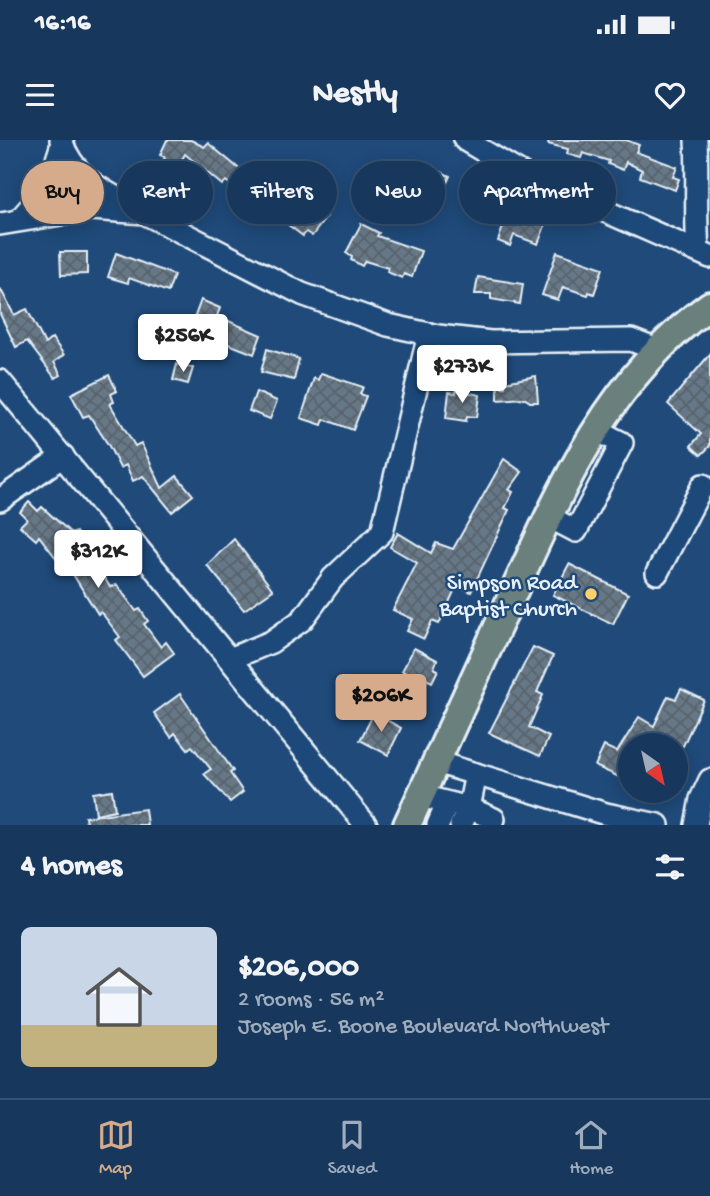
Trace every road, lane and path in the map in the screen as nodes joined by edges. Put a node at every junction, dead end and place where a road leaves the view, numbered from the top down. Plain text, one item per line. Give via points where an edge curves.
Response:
1 (465, 140) edge
2 (696, 140) edge
3 (62, 142) edge
4 (704, 176) edge
5 (118, 199) edge
6 (118, 211) edge
7 (10, 222) edge
8 (165, 224) edge
9 (704, 254) edge
10 (710, 305) edge
11 (429, 334) junction
12 (657, 350) junction
13 (0, 381) edge
14 (63, 456) junction
15 (703, 485) dead end
16 (3, 492) edge
17 (657, 573) dead end
18 (230, 659) junction
19 (436, 762) junction
20 (476, 774) junction
21 (710, 780) edge
22 (421, 796) junction
23 (447, 804) junction
24 (465, 816) edge
25 (494, 819) dead end
26 (605, 820) edge
27 (366, 825) edge
28 (407, 825) edge
29 (438, 825) edge
30 (658, 825) edge
31 (696, 825) edge

1 - 9 street via 527,177
2 - 4 street
3 - 5 street via 73,166 89,183
3 - 7 street via 47,187
4 - 9 street via 694,204
6 - 7 street via 92,209
8 - 11 street via 302,294
10 - 12 main road
11 - 12 street via 491,342 631,340
11 - 18 street via 382,532 332,578 302,620 271,642
12 - 19 main road via 617,396 549,517
13 - 14 street
14 - 16 street
14 - 18 street
15 - 17 street
18 - 27 street
19 - 20 street
19 - 22 main road
20 - 24 street
20 - 26 street
21 - 31 street
22 - 23 street
22 - 28 main road
23 - 24 street
23 - 29 street
24 - 25 street
26 - 30 street

